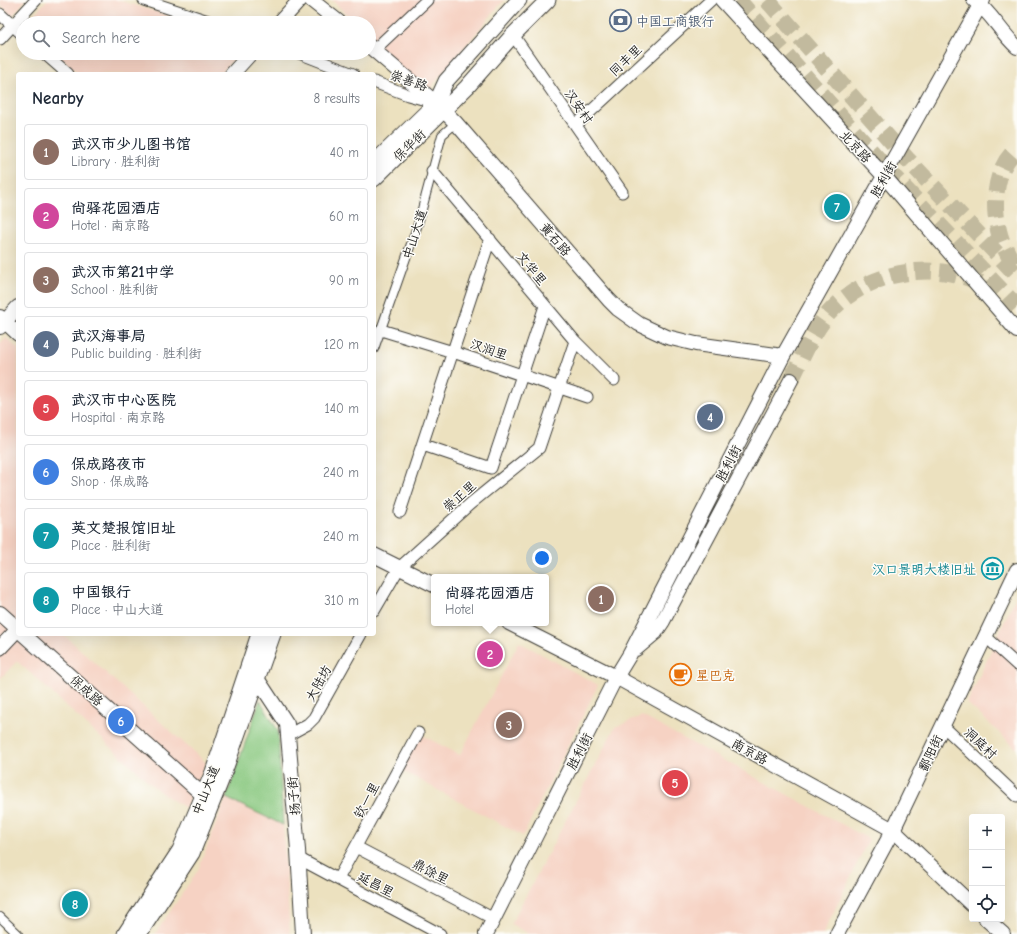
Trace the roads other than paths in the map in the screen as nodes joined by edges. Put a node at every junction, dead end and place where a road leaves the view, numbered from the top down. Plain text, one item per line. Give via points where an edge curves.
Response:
1 (36, 0) edge
2 (144, 0) edge
3 (300, 0) edge
4 (311, 0) edge
5 (427, 0) edge
6 (519, 0) edge
7 (548, 0) edge
8 (711, 0) edge
9 (722, 0) edge
10 (979, 2) edge
11 (0, 14) edge
12 (22, 16) edge
13 (193, 16) edge
14 (285, 16) edge
15 (331, 16) edge
16 (16, 23) edge
17 (13, 26) junction
18 (16, 28) edge
19 (513, 35) junction
20 (0, 40) edge
21 (376, 45) edge
22 (1017, 47) edge
23 (376, 51) edge
24 (52, 60) edge
25 (245, 60) edge
26 (317, 60) edge
27 (66, 72) edge
28 (234, 72) edge
29 (348, 72) edge
30 (376, 83) edge
31 (440, 107) junction
32 (456, 122) junction
33 (576, 125) junction
34 (376, 162) edge
35 (432, 171) junction
36 (884, 176) junction
37 (376, 177) edge
38 (622, 192) dead end
39 (490, 239) junction
40 (545, 306) junction
41 (16, 309) edge
42 (2, 322) edge
43 (381, 330) dead end
44 (1017, 331) edge
45 (16, 332) edge
46 (575, 341) junction
47 (376, 343) edge
48 (453, 352) junction
49 (783, 356) junction
50 (522, 375) junction
51 (614, 380) dead end
52 (791, 380) tunnel mouth
53 (558, 387) junction
54 (587, 397) dead end
55 (423, 445) junction
56 (400, 512) dead end
57 (376, 556) edge
58 (399, 568) junction
59 (1017, 570) edge
60 (431, 584) edge
61 (376, 608) edge
62 (0, 613) edge
63 (515, 626) edge
64 (16, 627) edge
65 (16, 631) edge
66 (25, 636) edge
67 (259, 636) edge
68 (272, 636) edge
69 (360, 636) edge
70 (985, 636) junction
71 (0, 648) edge
72 (630, 654) junction
73 (1017, 665) edge
74 (616, 677) junction
75 (251, 680) junction
76 (942, 726) junction
77 (418, 733) dead end
78 (288, 736) junction
79 (203, 795) junction
80 (1017, 796) edge
81 (893, 830) junction
82 (356, 847) junction
83 (298, 858) junction
84 (338, 879) junction
85 (969, 902) edge
86 (0, 917) edge
87 (494, 919) junction
88 (989, 922) edge
89 (18, 934) edge
90 (125, 934) edge
91 (139, 934) edge
92 (303, 934) edge
93 (440, 934) edge
94 (486, 934) edge
95 (837, 934) edge
96 (1003, 934) edge

1 - 12 street
2 - 13 street
3 - 14 street
4 - 15 street
5 - 21 street
6 - 31 main road via 446,81
7 - 19 main road
8 - 33 street, 同丰里
9 - 36 street, 北京路
10 - 22 street
10 - 36 street, 胜利街
11 - 17 street
16 - 17 street
17 - 18 street
17 - 20 street
19 - 31 main road via 467,87
19 - 33 street, 汉安村
23 - 31 street, 黄石路
24 - 27 street
25 - 28 street
26 - 29 street
30 - 31 street, 崇善路
31 - 32 street, 黄石路
31 - 34 main road, 保华街
31 - 37 main road, 保华街
32 - 35 street, 中山大道 via 442,135
32 - 49 street, 黄石路 via 609,300 628,317 652,332 681,342
33 - 38 street, 汉安村
35 - 39 street, 文华里
35 - 47 street, 中山大道 via 418,224
36 - 44 street, 北京路
36 - 49 street, 胜利街
39 - 40 street, 文华里
39 - 48 street
40 - 46 street, 文华里
40 - 50 street
41 - 42 street
42 - 45 street
43 - 48 street, 汉润里
46 - 51 street, 文华里
46 - 53 street
48 - 50 street, 汉润里
48 - 55 street
49 - 72 street, 胜利街
50 - 53 street, 汉润里
50 - 55 street via 491,468
52 - 72 street via 663,621 654,633
53 - 54 street, 汉润里
53 - 58 street, 崇正里 via 539,448 470,504
55 - 56 street
57 - 58 street
58 - 60 street
58 - 61 street
59 - 70 street, 鄱阳街
62 - 64 street
63 - 74 street, 南京路
65 - 71 street
66 - 79 street, 保成路
67 - 75 main road, 中山大道
68 - 75 main road, 中山大道
69 - 78 street, 大陆坊 via 314,718
70 - 73 street
70 - 76 street, 鄱阳街
72 - 74 street, 胜利街
74 - 81 street, 南京路
74 - 87 street, 胜利街
75 - 78 street, 扬子街 via 287,724
75 - 79 main road, 中山大道
75 - 91 main road, 中山大道 via 222,778 192,853
76 - 80 street, 洞庭村
76 - 81 street, 鄱阳街
77 - 82 street, 钦一里
78 - 83 street, 扬子街
79 - 90 main road, 中山大道 via 180,850
81 - 85 street, 南京路
81 - 95 street, 鄱阳街
82 - 84 street, 钦一里
82 - 87 street, 鼎馀里
83 - 84 street, 延昌里
83 - 92 street, 扬子街
84 - 93 street, 延昌里
86 - 89 street
87 - 94 street, 胜利街
88 - 96 street

